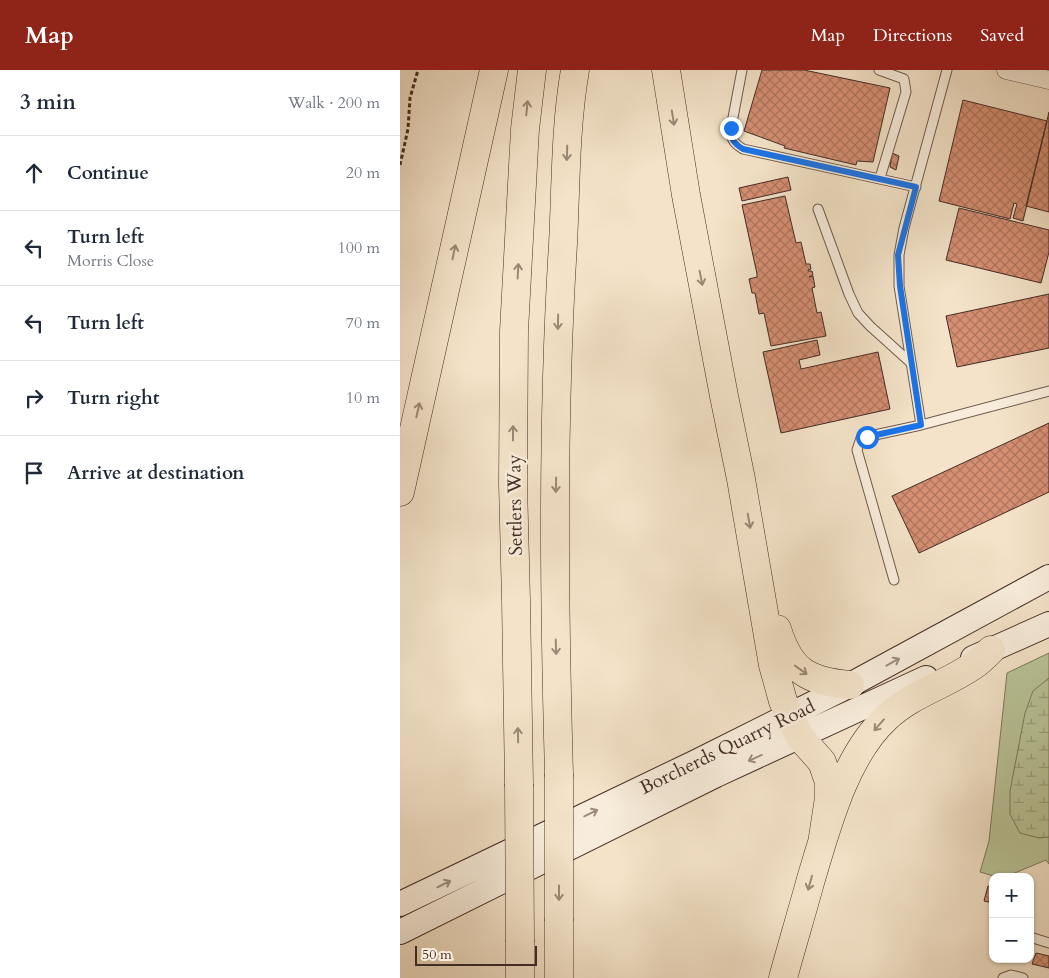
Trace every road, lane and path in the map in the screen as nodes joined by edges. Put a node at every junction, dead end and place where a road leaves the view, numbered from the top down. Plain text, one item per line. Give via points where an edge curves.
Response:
1 (418, 70) edge
2 (494, 70) edge
3 (532, 70) edge
4 (574, 70) edge
5 (666, 70) edge
6 (742, 70) edge
7 (879, 70) edge
8 (948, 70) edge
9 (1006, 70) edge
10 (1049, 80) edge
11 (400, 166) edge
12 (880, 178) junction
13 (916, 187) junction
14 (818, 209) dead end
15 (911, 363) junction
16 (1049, 391) edge
17 (921, 425) junction
18 (400, 492) edge
19 (756, 563) junction
20 (1049, 578) edge
21 (894, 580) dead end
22 (1049, 624) edge
23 (991, 650) junction
24 (850, 685) junction
25 (794, 726) junction
26 (824, 837) junction
27 (400, 904) edge
28 (400, 932) edge
29 (1034, 939) edge
30 (1049, 943) edge
31 (520, 978) edge
32 (559, 978) edge
33 (783, 978) edge
34 (1003, 978) edge
35 (1023, 978) edge

1 - 11 path via 410,98 408,129
18 -> 2 highway
31 -> 3 highway, Settlers Way, bridge via 514,331 525,129
4 -> 32 highway, bridge via 567,137 558,314 555,632
5 -> 19 highway via 699,268
6 - 12 lane via 731,128 734,144 743,149
7 - 12 lane via 904,79 906,92
8 - 13 lane
9 - 10 street
12 - 13 lane
13 - 15 lane via 898,255
14 - 15 lane via 858,313
15 - 17 lane
16 - 17 lane
17 - 21 lane via 861,438 857,450
19 -> 24 highway via 784,650 793,663 805,674 826,683
19 - 25 highway via 773,665
24 -> 20 main road, Borcherds Quarry Road
22 - 23 main road, Borcherds Quarry Road
23 - 25 main road, Borcherds Quarry Road
23 -> 26 highway via 978,663 903,704 877,727 845,778
24 - 25 main road, Borcherds Quarry Road
25 - 26 highway via 818,756 827,776 830,790
27 -> 25 main road, Borcherds Quarry Road via 688,766
25 -> 28 main road, Borcherds Quarry Road via 716,775
26 -> 33 highway
29 - 30 lane
34 - 35 lane via 1011,975

